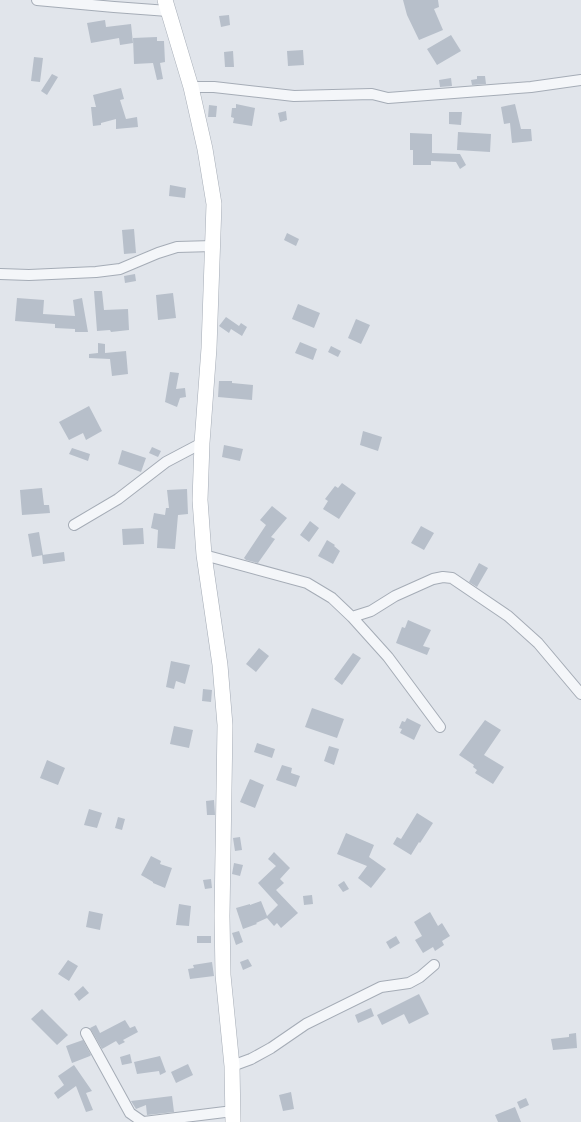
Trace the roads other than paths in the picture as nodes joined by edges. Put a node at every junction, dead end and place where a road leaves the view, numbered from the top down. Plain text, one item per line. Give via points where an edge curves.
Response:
1 (37, 0) edge
2 (166, 5) edge
3 (581, 80) edge
4 (191, 87) junction
5 (213, 246) junction
6 (0, 274) edge
7 (202, 443) junction
8 (74, 525) dead end
9 (204, 555) junction
10 (352, 617) junction
11 (581, 694) edge
12 (440, 727) dead end
13 (434, 965) dead end
14 (86, 1032) dead end
15 (232, 1066) junction
16 (233, 1117) edge
17 (143, 1122) edge

1 - 2 street via 114,8
2 - 4 main road
3 - 4 street via 531,87 388,98 372,94 294,96 214,87
4 - 5 main road via 214,204
5 - 6 street via 178,247 120,269 29,275
5 - 7 main road
7 - 8 street via 166,462 118,499
7 - 9 main road via 200,500
9 - 10 street via 307,583 332,598
9 - 15 main road via 220,665 225,725 223,975
10 - 11 street via 371,611 395,596 433,579 452,578 508,616 538,642
10 - 12 street via 388,658
13 - 15 street via 409,983 381,987 306,1024 251,1059
14 - 17 street via 130,1113
15 - 16 main road
16 - 17 street

